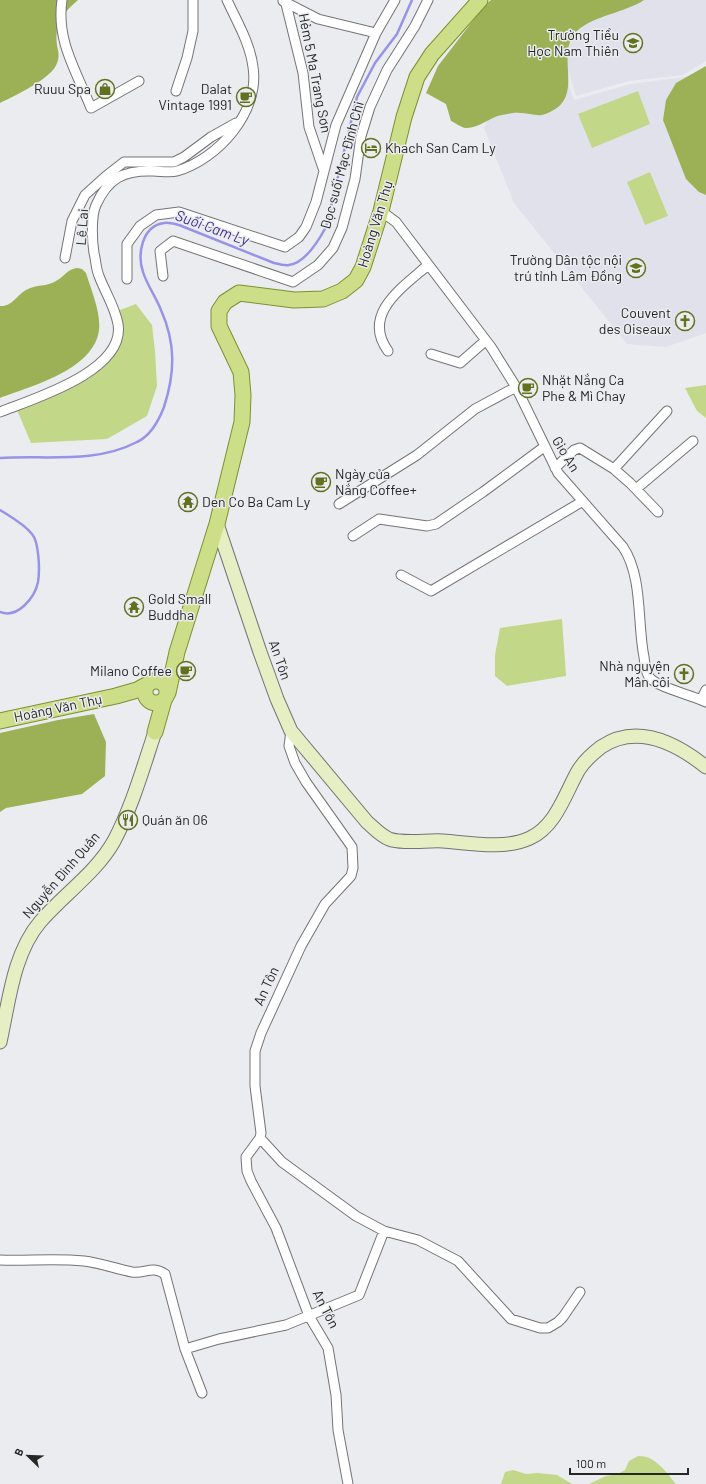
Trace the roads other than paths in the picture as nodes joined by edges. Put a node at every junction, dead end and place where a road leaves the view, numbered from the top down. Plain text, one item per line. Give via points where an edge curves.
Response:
1 (62, 0) edge
2 (193, 0) edge
3 (227, 0) edge
4 (395, 0) edge
5 (428, 0) edge
6 (480, 0) edge
7 (284, 2) edge
8 (376, 33) junction
9 (139, 81) dead end
10 (176, 91) dead end
11 (239, 121) junction
12 (324, 171) junction
13 (380, 211) junction
14 (65, 258) dead end
15 (428, 265) junction
16 (163, 276) dead end
17 (127, 279) dead end
18 (293, 282) junction
19 (294, 300) junction
20 (486, 341) junction
21 (388, 351) dead end
22 (431, 354) dead end
23 (516, 387) junction
24 (667, 411) dead end
25 (0, 412) edge
26 (693, 441) dead end
27 (544, 447) junction
28 (555, 468) junction
29 (614, 469) junction
30 (636, 489) junction
31 (583, 501) junction
32 (339, 504) dead end
33 (658, 512) dead end
34 (217, 524) junction
35 (353, 536) dead end
36 (401, 575) dead end
37 (706, 690) edge
38 (155, 693) junction
39 (703, 701) edge
40 (0, 721) edge
41 (291, 731) junction
42 (155, 732) joint
43 (706, 767) edge
44 (0, 1042) edge
45 (260, 1138) junction
46 (384, 1231) junction
47 (0, 1260) edge
48 (580, 1292) dead end
49 (309, 1316) junction
50 (185, 1349) junction
51 (202, 1393) dead end
52 (348, 1484) edge

1 - 9 street via 60,26 63,42 91,108
2 - 10 street via 193,31
3 - 11 street, Lê Lai via 249,47 254,68 254,88 248,108
4 - 8 street
5 - 18 street, Dọc suối Mạc Đĩnh Chi via 370,107 361,136 355,179 342,228 332,248 318,265
6 - 13 main road, Hoàng Văn Thụ via 432,54 417,77
7 - 8 street via 318,19
7 - 12 street, Hẻm 5 Ma Trang Sơn via 303,73 309,126
8 - 12 street via 336,125
11 - 14 street via 174,162 124,162 106,176 85,195 72,220
11 - 25 street, Lê Lai via 212,152 194,164 176,171 123,174 108,185 95,206 92,240 98,275 118,326 115,343 106,358 91,372 72,383
12 - 17 street via 306,227 299,237 285,247 179,212 156,215 140,226 127,244
13 - 15 street, Gio An via 396,222
13 - 19 main road, Hoàng Văn Thụ via 363,267 356,280 342,291 323,299
15 - 20 street, Gio An
15 - 21 street via 391,298 384,308 379,322 379,332 380,340
16 - 18 street via 160,251 173,241
18 - 19 street
19 - 34 main road, Hoàng Văn Thụ via 239,293 225,302 219,311 219,326 241,372 244,395 242,422
20 - 22 street via 460,363
20 - 23 street, Gio An
23 - 27 street, Gio An
23 - 32 street via 475,409 417,455
24 - 29 street
26 - 30 street
27 - 28 street, Gio An
27 - 35 street via 436,524 427,526 379,519
28 - 29 street via 574,450 580,448
28 - 31 street, Gio An
29 - 30 street
30 - 33 street
31 - 36 street via 431,591
31 - 39 street, Gio An via 630,557 637,595 640,637 650,678 663,686
34 - 38 main road, Hoàng Văn Thụ via 176,652
34 - 41 main road, An Tôn via 262,659
37 - 39 street
38 - 40 main road, Hoàng Văn Thụ via 137,690
38 - 42 main road
41 - 43 main road via 367,822 382,835 396,841 513,844 530,838 545,828 587,758 606,744 623,737 640,736 659,740 677,748
41 - 45 street, An Tôn via 289,746 295,763 352,846 353,868 351,876 325,904 302,946 255,1051 255,1086
42 - 44 main road, Nguyễn Đình Quân via 134,794 114,841 91,870 41,922 23,950
45 - 46 street via 282,1162 303,1178 356,1216
45 - 49 street, An Tôn via 246,1156 247,1171 276,1228
46 - 48 street via 418,1240 458,1261 511,1318 533,1326 548,1328 558,1322
46 - 49 street via 359,1295
47 - 50 street via 82,1260 134,1272 147,1269 161,1271 165,1274
49 - 50 street via 286,1325
49 - 52 street, An Tôn via 328,1348 336,1394 338,1430
50 - 51 street

